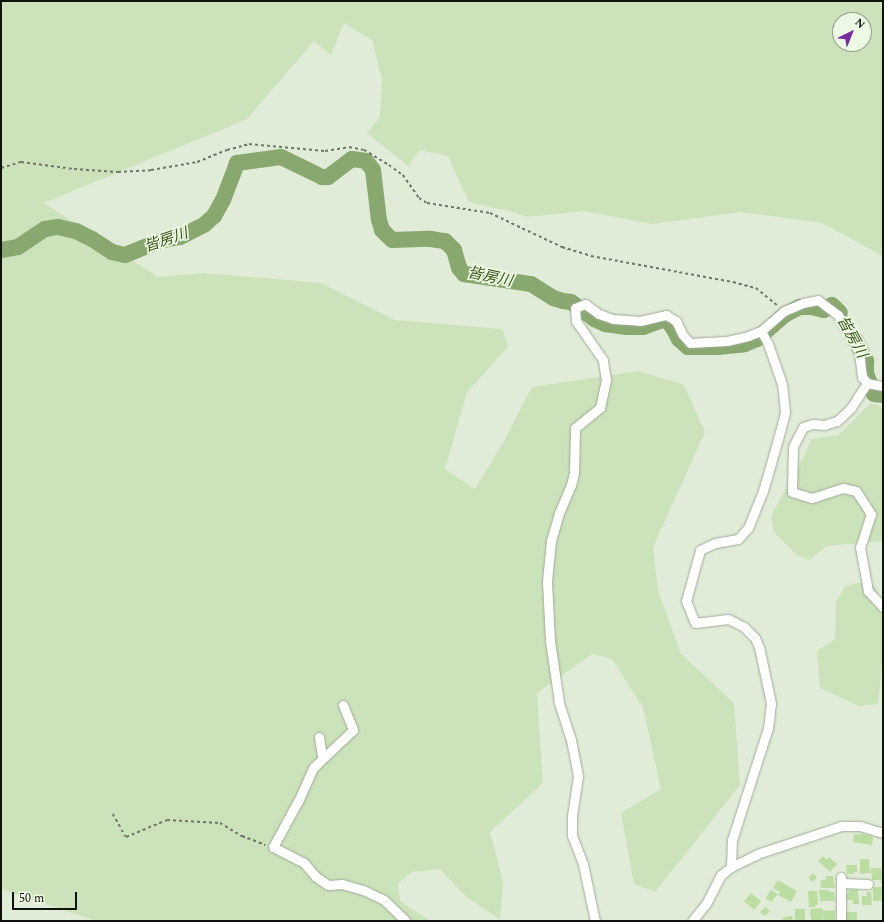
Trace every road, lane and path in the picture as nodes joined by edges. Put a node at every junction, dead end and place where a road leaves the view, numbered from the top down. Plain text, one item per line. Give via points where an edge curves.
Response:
1 (1, 168) edge
2 (784, 311) junction
3 (761, 331) junction
4 (867, 383) junction
5 (883, 386) edge
6 (883, 607) edge
7 (343, 705) dead end
8 (319, 737) dead end
9 (322, 757) junction
10 (113, 814) dead end
11 (883, 833) edge
12 (273, 847) junction
13 (732, 867) junction
14 (868, 884) dead end
15 (406, 921) edge
16 (595, 921) edge
17 (692, 921) edge
18 (842, 921) edge

1 - 2 path via 21,162 74,170 152,170 197,162 249,144 325,151 349,147 364,150 403,175 419,198 427,203 490,213 562,247 591,256 756,288
2 - 3 street
2 - 4 street via 803,302 818,300 838,315 859,352 862,377
3 - 13 street via 782,384 785,412 778,439 763,491 748,528 738,539 715,543 700,550 686,602 695,623 728,619 755,638 771,703 768,728 732,840
3 - 16 street via 727,341 690,343 676,321 666,315 640,321 613,319 598,314 585,304 575,308 576,321 603,360 606,380 600,408 575,428 572,485 559,513 551,540 547,581 550,641 559,702 571,740 578,776 572,836 583,864
4 - 5 street
4 - 6 street via 851,408 837,421 803,427 793,447 792,492 812,498 843,488 856,491 871,514 860,547 868,591
7 - 9 street via 353,730
8 - 9 street
9 - 12 street via 313,768
10 - 12 path via 126,837 167,820 220,823 242,836
11 - 13 street via 860,826 841,826 760,853
12 - 15 street via 304,863 316,877 328,885 342,884 384,900
13 - 17 street via 722,875 706,904
14 - 18 street via 841,880

